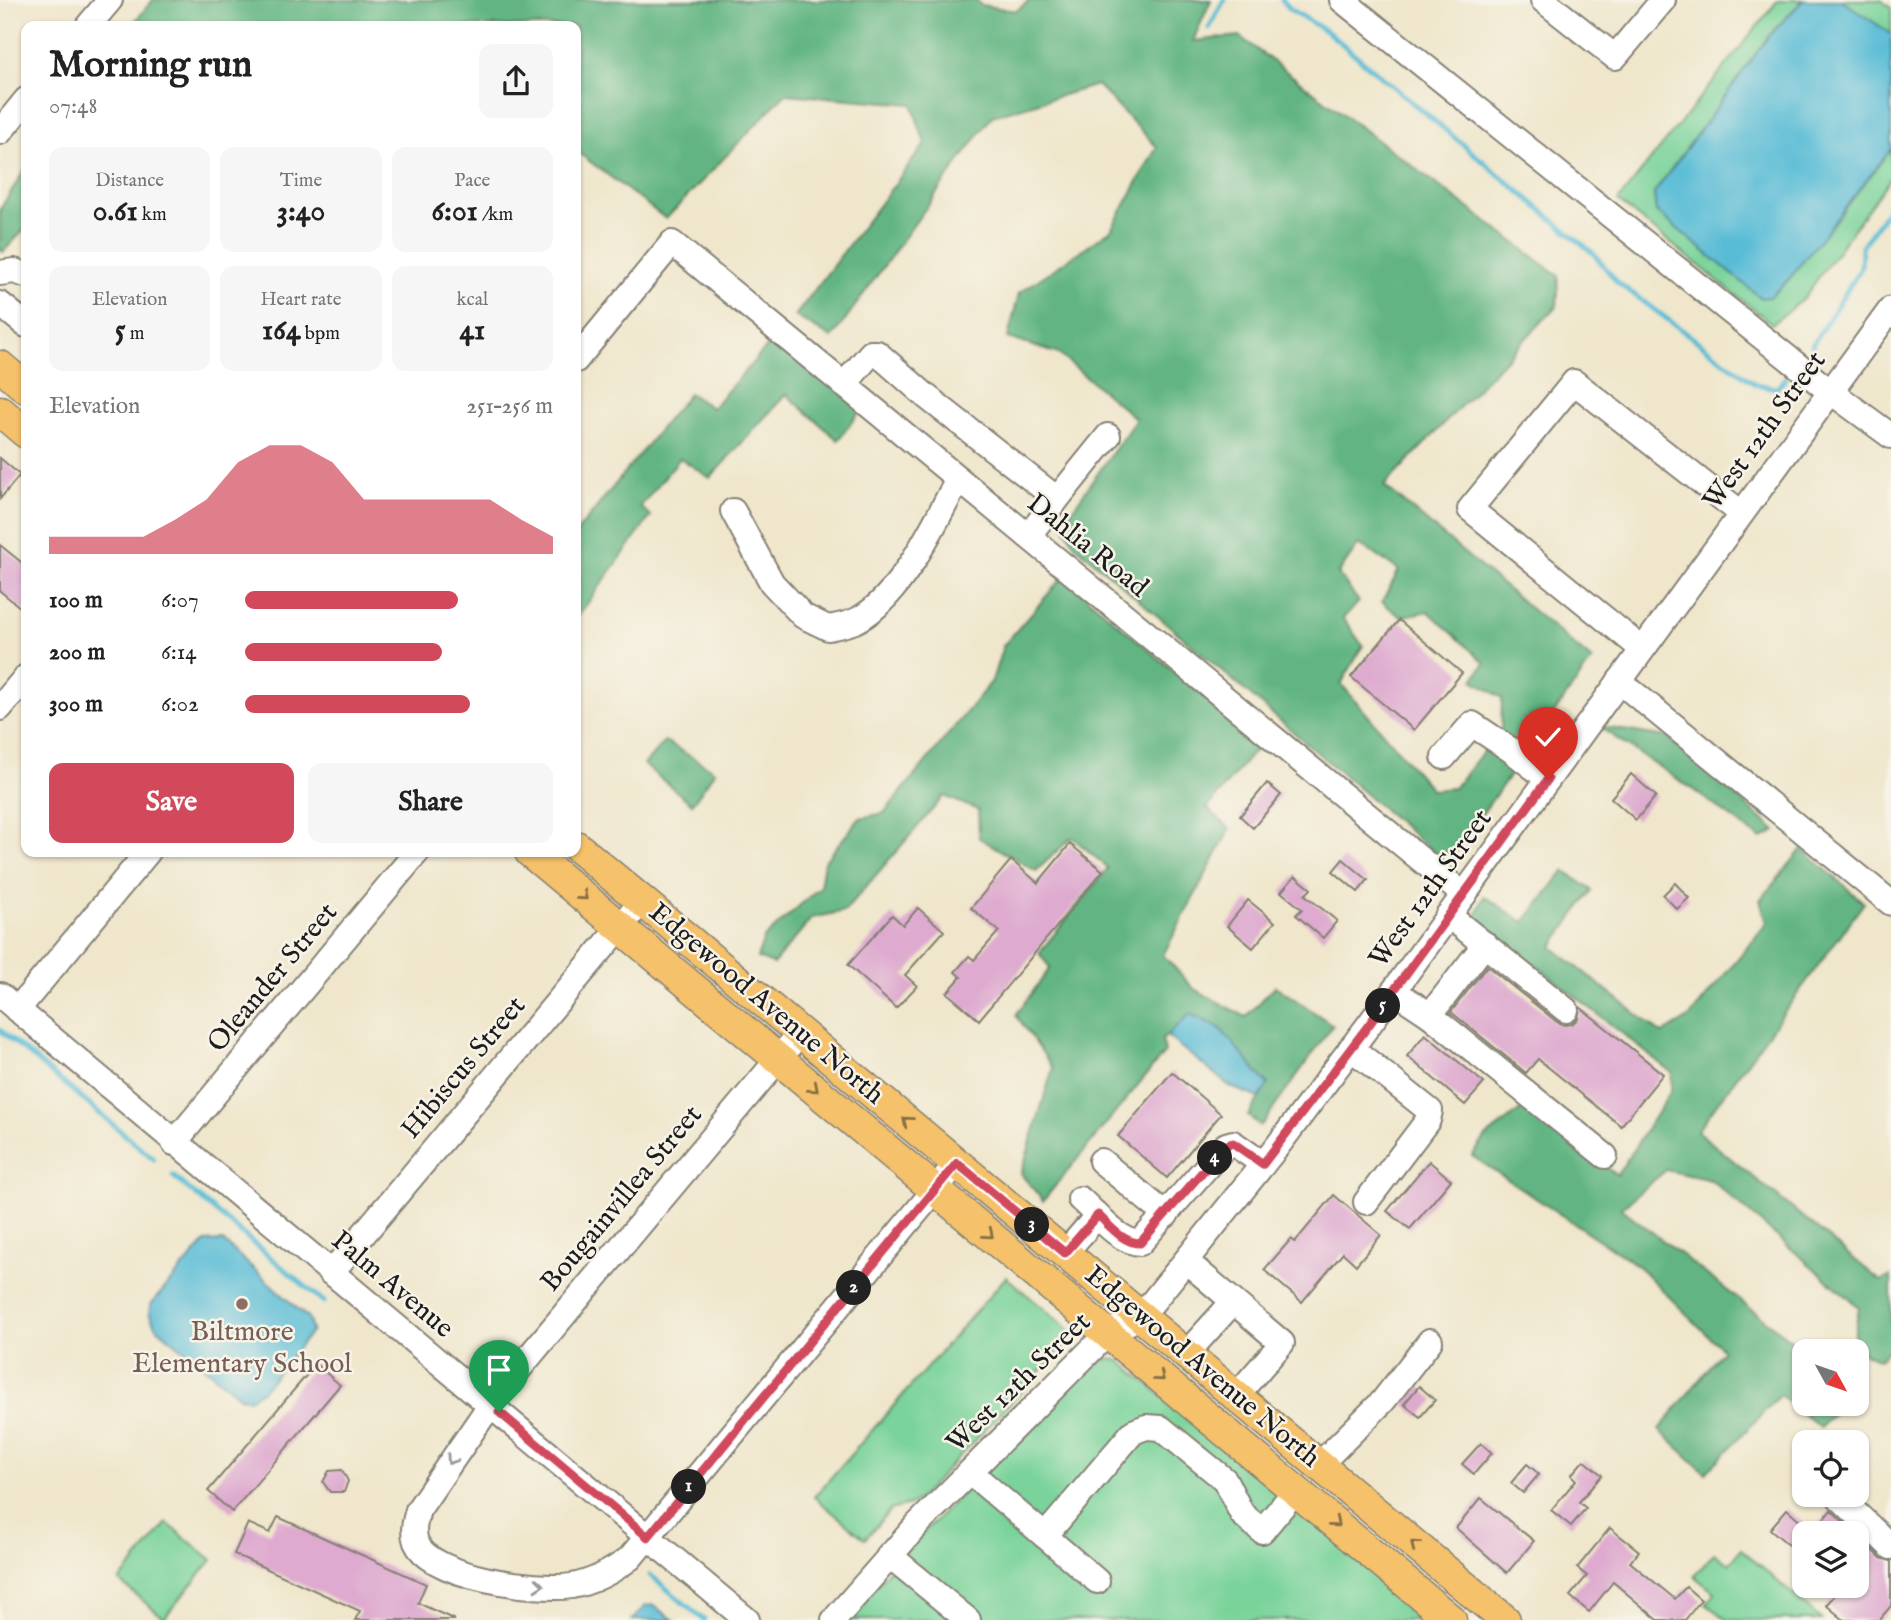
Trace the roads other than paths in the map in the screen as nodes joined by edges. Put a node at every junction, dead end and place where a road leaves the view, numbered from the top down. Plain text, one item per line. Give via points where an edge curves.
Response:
1 (110, 0) edge
2 (1342, 0) edge
3 (1543, 0) edge
4 (1663, 0) edge
5 (92, 21) edge
6 (21, 106) edge
7 (0, 132) edge
8 (0, 273) edge
9 (21, 273) edge
10 (0, 304) edge
11 (1891, 309) edge
12 (21, 322) edge
13 (581, 354) edge
14 (844, 385) junction
15 (1831, 392) junction
16 (0, 411) edge
17 (21, 429) edge
18 (1108, 436) dead end
19 (1891, 436) edge
20 (958, 479) junction
21 (1057, 499) junction
22 (733, 511) dead end
23 (1741, 513) junction
24 (1028, 536) junction
25 (1642, 649) junction
26 (1619, 681) junction
27 (21, 683) edge
28 (0, 708) edge
29 (1444, 757) dead end
30 (1548, 779) junction
31 (581, 850) edge
32 (143, 857) edge
33 (413, 857) edge
34 (536, 857) edge
35 (1464, 895) junction
36 (642, 901) junction
37 (1891, 903) edge
38 (1448, 915) junction
39 (620, 927) junction
40 (1485, 944) junction
41 (1394, 991) junction
42 (8, 1002) edge
43 (1566, 1010) dead end
44 (1430, 1015) junction
45 (800, 1032) junction
46 (1352, 1048) junction
47 (778, 1059) junction
48 (174, 1143) junction
49 (1605, 1156) dead end
50 (1101, 1161) dead end
51 (957, 1163) junction
52 (1263, 1164) junction
53 (935, 1190) junction
54 (1366, 1202) dead end
55 (1166, 1215) junction
56 (1065, 1253) junction
57 (1185, 1261) junction
58 (331, 1273) junction
59 (1233, 1302) junction
60 (1141, 1316) junction
61 (1108, 1333) junction
62 (1430, 1341) dead end
63 (1186, 1354) junction
64 (1236, 1396) junction
65 (490, 1404) junction
66 (1318, 1465) junction
67 (970, 1472) junction
68 (1296, 1490) junction
69 (1849, 1507) edge
70 (1045, 1536) junction
71 (648, 1537) junction
72 (1891, 1547) edge
73 (889, 1555) junction
74 (1452, 1576) junction
75 (1097, 1581) dead end
76 (1441, 1611) edge
77 (747, 1620) edge
78 (834, 1620) edge
79 (968, 1620) edge
80 (1505, 1620) edge

1 - 5 street
2 - 15 street
3 - 4 street via 1615,57
6 - 7 street
8 - 9 street
10 - 12 street
11 - 15 street, West 12th Street
13 - 14 street, Dahlia Road via 672,243
14 - 20 street, Dahlia Road
14 - 21 street via 871,353 877,353
15 - 19 street
15 - 23 street, West 12th Street
16 - 17 main road
18 - 21 street
20 - 22 street via 906,573 887,595 859,619 828,628 803,616 772,583
20 - 24 street, Dahlia Road
21 - 24 street
23 - 25 street, West 12th Street
23 - 25 street via 1574,382 1470,509
24 - 35 street, Dahlia Road
25 - 26 street, West 12th Street
26 - 30 street, West 12th Street
26 - 37 street
27 - 28 street
29 - 30 street via 1472,724
30 - 35 street, West 12th Street
31 - 36 main road, Edgewood Avenue North
32 - 42 street
33 - 48 street, Oleander Street
34 -> 39 main road, Edgewood Avenue North
35 - 38 street, West 12th Street
36 - 39 street, Hibiscus Street
36 - 45 main road, Edgewood Avenue North
38 - 40 street
38 - 41 street, West 12th Street
39 - 47 main road, Edgewood Avenue North
39 - 58 street, Hibiscus Street
40 - 43 street
40 - 44 street
41 - 44 street
41 - 46 street, West 12th Street
42 - 48 street, Palm Avenue
44 - 49 street
45 - 47 street, Bougainvillea Street
51 -> 45 main road, Edgewood Avenue North
46 - 52 street, West 12th Street
46 - 54 street via 1430,1111 1428,1120
47 -> 53 main road, Edgewood Avenue North
47 - 65 street, Bougainvillea Street
48 - 58 street, Palm Avenue
50 - 55 street
51 - 53 street, Bougainvillea Street
51 - 56 main road, Edgewood Avenue North
52 - 55 street via 1233,1143 1226,1145
52 - 57 street, West 12th Street
53 -> 61 main road, Edgewood Avenue North
53 - 71 street, Bougainvillea Street
55 - 56 street via 1140,1243 1133,1243 1089,1207
56 - 60 main road, Edgewood Avenue North
57 - 59 street
57 - 60 street, West 12th Street
58 - 65 street, Palm Avenue
59 - 63 street
59 - 64 street via 1282,1343
60 - 61 street, West 12th Street
60 - 63 main road, Edgewood Avenue North
61 - 67 street, West 12th Street
61 -> 68 main road, Edgewood Avenue North
62 - 66 street via 1383,1401
63 - 64 main road, Edgewood Avenue North
64 - 66 main road, Edgewood Avenue North
65 - 71 street, Palm Avenue
65 -> 71 street, Bougainvillea Street via 418,1510 413,1527 425,1555 470,1576 572,1586 613,1570
74 -> 66 main road, Edgewood Avenue North
67 - 70 street
67 - 73 street, West 12th Street
68 - 70 street via 1262,1531 1242,1514 1225,1480 1161,1428 1146,1427 1133,1432
68 -> 76 main road, Edgewood Avenue North
69 - 72 street
70 - 75 street
71 - 77 street, Palm Avenue
73 - 78 street, West 12th Street
73 - 79 street
74 - 76 street
74 - 80 main road, Edgewood Avenue North

